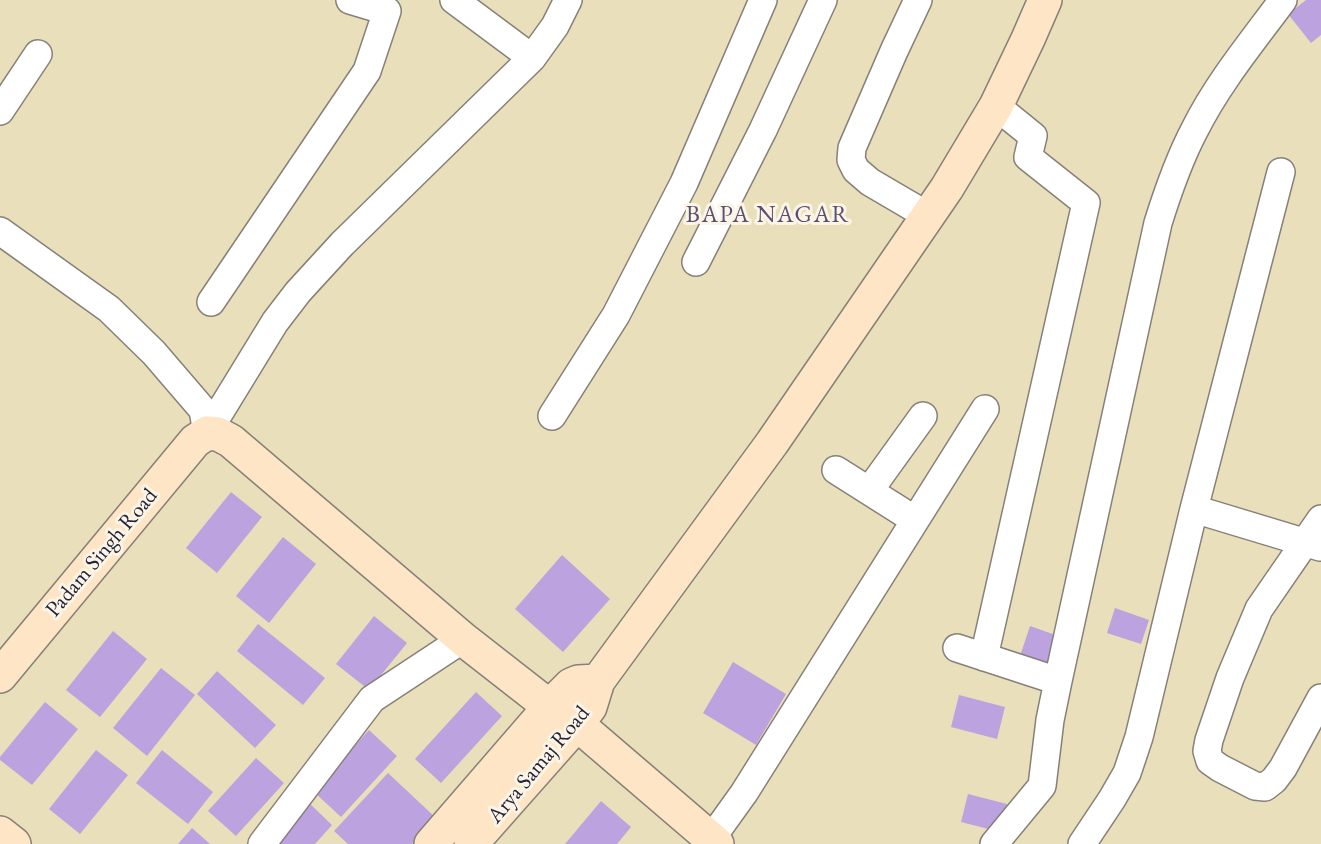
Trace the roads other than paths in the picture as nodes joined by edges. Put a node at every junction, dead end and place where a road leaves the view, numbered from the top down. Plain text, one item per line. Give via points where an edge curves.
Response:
1 (350, 0) edge
2 (454, 0) edge
3 (568, 0) edge
4 (763, 0) edge
5 (823, 0) edge
6 (918, 0) edge
7 (1046, 0) edge
8 (1283, 0) edge
9 (38, 54) dead end
10 (532, 58) junction
11 (996, 106) junction
12 (0, 111) edge
13 (1281, 172) dead end
14 (928, 216) junction
15 (0, 231) edge
16 (696, 262) dead end
17 (211, 302) dead end
18 (985, 409) dead end
19 (552, 416) dead end
20 (923, 416) dead end
21 (207, 433) junction
22 (836, 470) dead end
23 (869, 491) junction
24 (1194, 509) junction
25 (1321, 519) edge
26 (915, 520) junction
27 (1313, 545) edge
28 (463, 639) junction
29 (957, 648) dead end
30 (984, 657) junction
31 (0, 676) edge
32 (598, 681) junction
33 (1059, 681) junction
34 (1321, 698) edge
35 (550, 707) junction
36 (578, 724) junction
37 (0, 832) edge
38 (714, 842) edge
39 (14, 844) edge
40 (262, 844) edge
41 (431, 844) edge
42 (471, 844) edge
43 (994, 844) edge
44 (1082, 844) edge

1 - 17 street via 387,11 367,71
2 - 10 street
3 - 10 street
4 - 19 street via 684,183 616,315
5 - 16 street
6 - 14 street via 850,159 870,182
7 - 11 street, Arya Samaj Road
8 - 33 street via 1225,80 1195,129 1171,182 1158,223
9 - 12 street
10 - 21 street via 298,292 275,322
11 - 14 street, Arya Samaj Road
11 - 30 street via 1033,136 1028,157 1086,203
13 - 24 street
14 - 32 street, Arya Samaj Road via 772,443
15 - 21 street via 109,309 203,410
18 - 26 street
20 - 23 street
21 - 28 street via 231,441
21 - 31 street, Padam Singh Road via 195,441
22 - 23 street
23 - 26 street
24 - 27 street
24 - 44 street via 1131,763
25 - 27 street
26 - 38 street
27 - 34 street via 1259,609 1209,740 1210,761 1265,788 1283,768
28 - 35 street
28 - 40 street via 372,699
29 - 30 street
30 - 33 street
32 - 35 street via 571,685
32 - 36 street, Arya Samaj Road via 590,707
33 - 43 street via 1042,786
35 - 41 street
36 - 38 street
36 - 42 street, Arya Samaj Road
37 - 39 street

